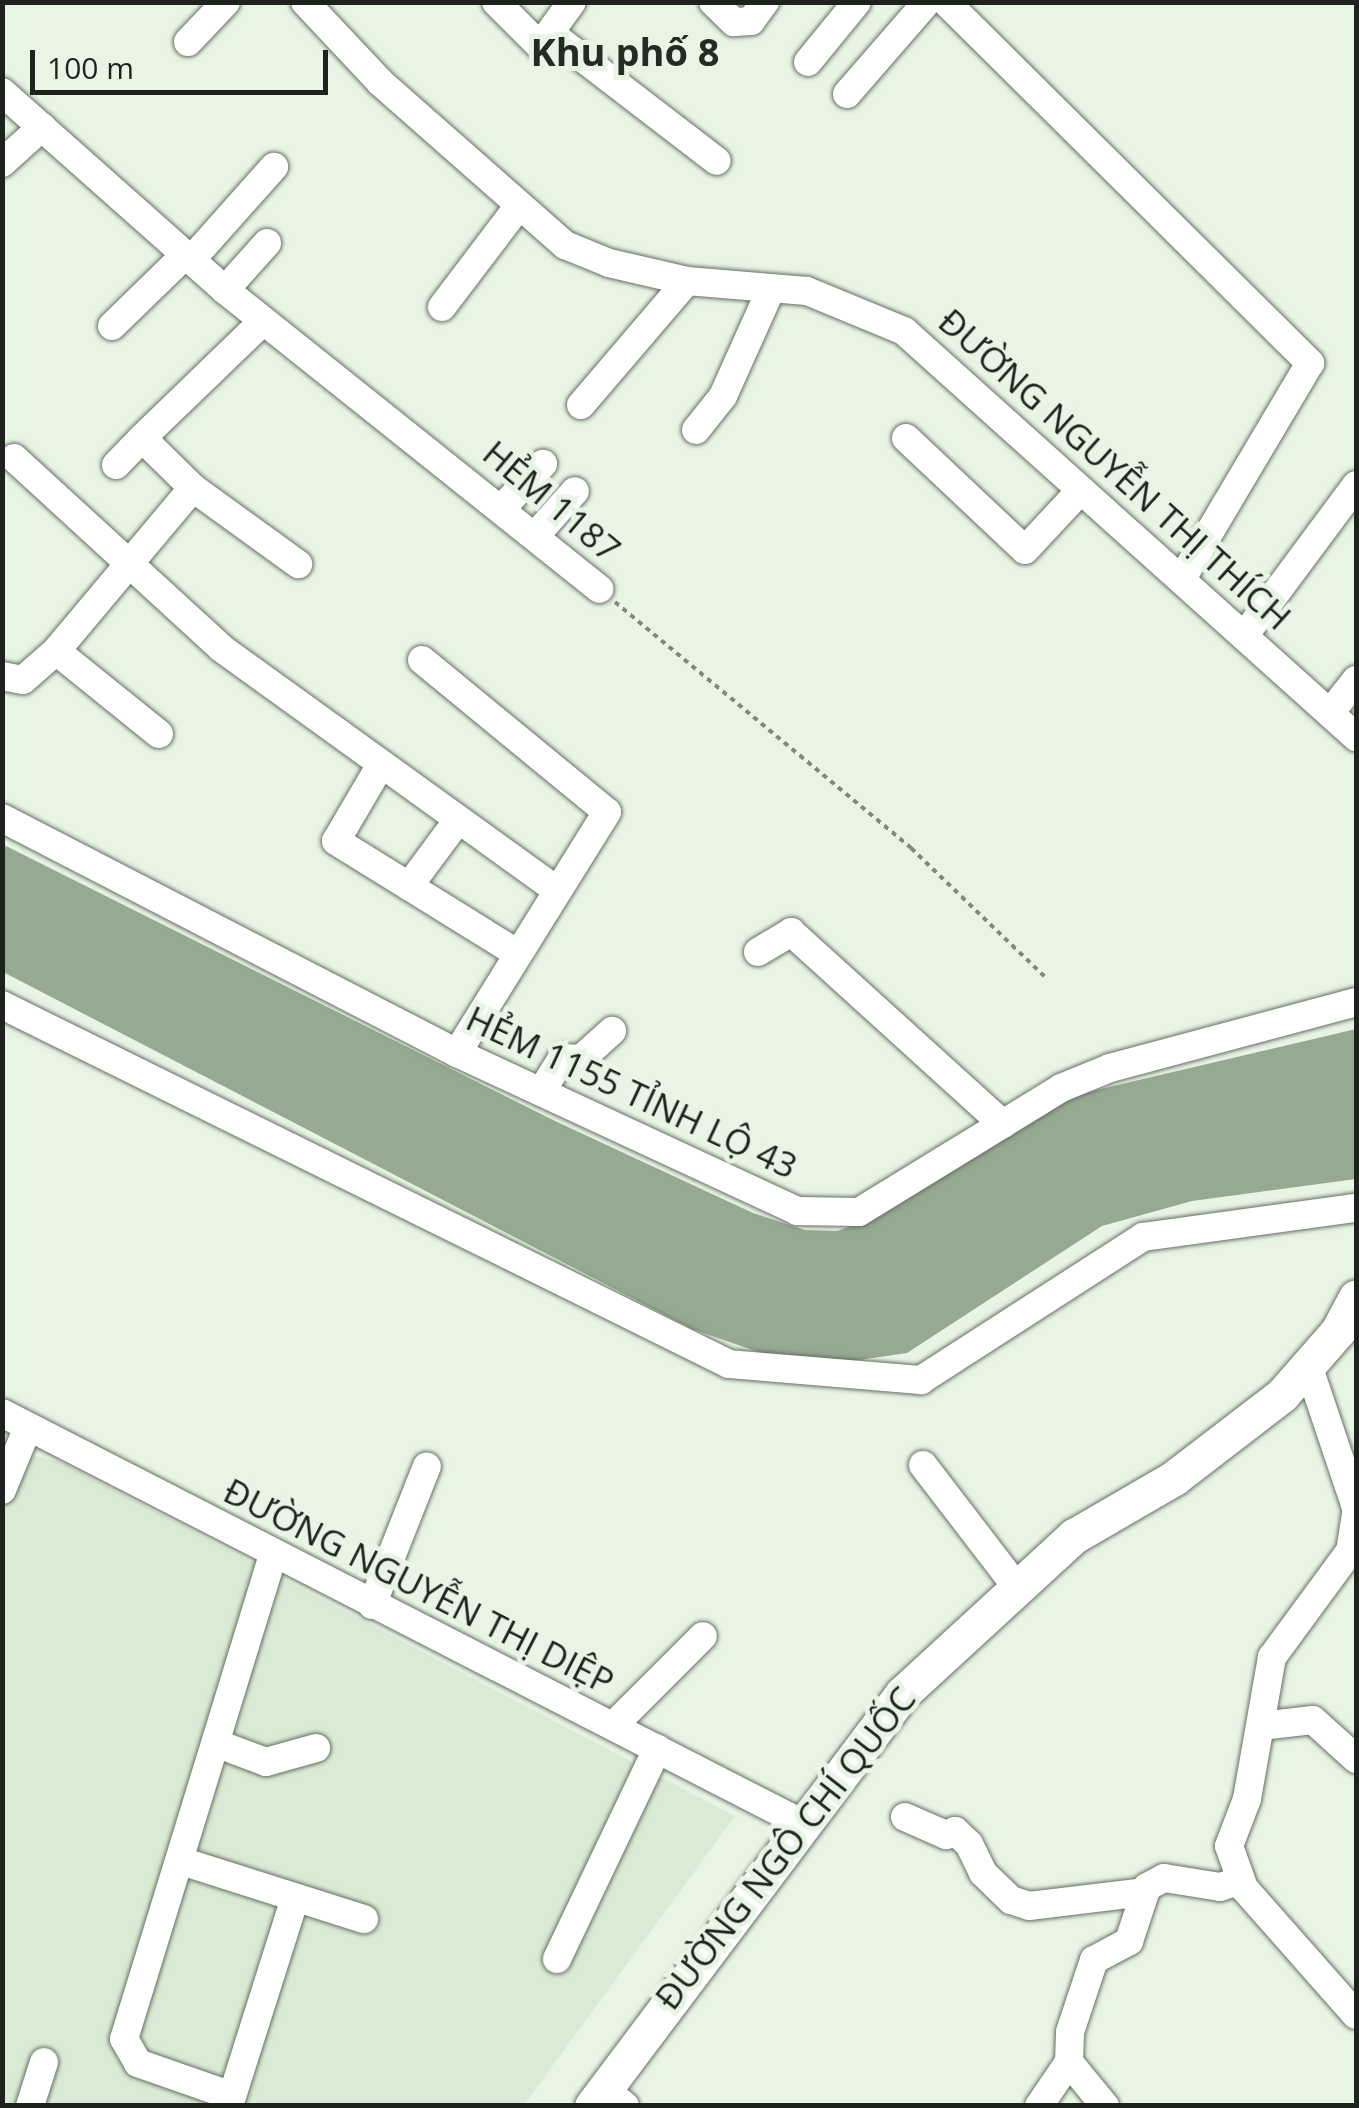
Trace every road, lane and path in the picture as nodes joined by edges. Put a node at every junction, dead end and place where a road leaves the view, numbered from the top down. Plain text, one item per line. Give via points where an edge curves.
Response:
1 (226, 2) edge
2 (305, 2) edge
3 (496, 2) edge
4 (572, 2) edge
5 (765, 2) edge
6 (857, 2) edge
7 (927, 2) edge
8 (946, 2) edge
9 (719, 4) edge
10 (550, 34) junction
11 (188, 42) dead end
12 (808, 62) dead end
13 (2, 92) edge
14 (847, 94) dead end
15 (42, 127) junction
16 (717, 161) dead end
17 (2, 163) edge
18 (274, 167) dead end
19 (518, 207) junction
20 (267, 242) dead end
21 (188, 258) junction
22 (687, 280) junction
23 (225, 290) junction
24 (771, 290) junction
25 (442, 308) dead end
26 (263, 321) junction
27 (112, 326) dead end
28 (581, 405) dead end
29 (696, 430) dead end
30 (142, 438) junction
31 (906, 438) dead end
32 (14, 458) dead end
33 (543, 464) dead end
34 (116, 465) dead end
35 (1356, 485) edge
36 (193, 488) junction
37 (1082, 490) junction
38 (574, 491) dead end
39 (503, 507) junction
40 (535, 536) junction
41 (298, 564) dead end
42 (131, 566) junction
43 (1181, 580) junction
44 (599, 589) joint
45 (1244, 636) junction
46 (56, 651) junction
47 (422, 660) dead end
48 (2, 676) edge
49 (1356, 680) edge
50 (1330, 713) junction
51 (159, 734) dead end
52 (1356, 737) edge
53 (380, 766) junction
54 (2, 818) edge
55 (458, 820) junction
56 (409, 886) junction
57 (558, 891) junction
58 (758, 952) dead end
59 (518, 954) junction
60 (1046, 978) dead end
61 (1356, 1002) edge
62 (2, 1005) edge
63 (612, 1031) dead end
64 (457, 1053) junction
65 (540, 1092) junction
66 (1003, 1124) junction
67 (1356, 1208) edge
68 (1356, 1297) edge
69 (1308, 1365) junction
70 (15, 1420) edge
71 (923, 1465) dead end
72 (427, 1466) dead end
73 (2, 1490) edge
74 (1356, 1518) edge
75 (273, 1555) junction
76 (1016, 1586) junction
77 (372, 1605) junction
78 (703, 1636) dead end
79 (613, 1726) junction
80 (1261, 1726) junction
81 (218, 1744) junction
82 (316, 1748) dead end
83 (657, 1749) junction
84 (1356, 1758) edge
85 (906, 1817) dead end
86 (804, 1824) junction
87 (182, 1861) junction
88 (1241, 1880) junction
89 (1144, 1892) junction
90 (296, 1898) junction
91 (364, 1919) dead end
92 (557, 1958) dead end
93 (1356, 2015) edge
94 (44, 2062) dead end
95 (1069, 2062) junction
96 (607, 2100) edge
97 (230, 2101) edge
98 (30, 2106) edge
99 (1039, 2106) edge
100 (1106, 2106) edge

1 - 11 street
2 - 19 street, ĐƯỜNG NGUYỄN THỊ THÍCH via 380,82
3 - 10 street via 540,46
4 - 10 street
5 - 9 street via 750,21 734,22
6 - 12 street
7 - 14 street
8 - 43 street via 1310,363
10 - 16 street
13 - 15 street, HẺM 1187
15 - 17 street
15 - 21 street, HẺM 1187
18 - 21 street
19 - 22 street, ĐƯỜNG NGUYỄN THỊ THÍCH via 565,245 609,263
19 - 25 street
20 - 23 street
21 - 23 street, HẺM 1187
21 - 27 street
22 - 24 street, ĐƯỜNG NGUYỄN THỊ THÍCH
22 - 28 street
23 - 26 street, HẺM 1187
24 - 29 street via 724,396
24 - 37 street, ĐƯỜNG NGUYỄN THỊ THÍCH via 807,291 904,330
26 - 30 street
26 - 39 street, HẺM 1187
30 - 34 street
30 - 36 street
31 - 37 street via 1025,550
32 - 42 street
33 - 39 street
35 - 45 street
36 - 41 street
36 - 42 street
37 - 43 street, ĐƯỜNG NGUYỄN THỊ THÍCH
38 - 40 street
39 - 40 street, HẺM 1187
40 - 44 street, HẺM 1187
42 - 46 street
42 - 53 street via 221,648
43 - 45 street, ĐƯỜNG NGUYỄN THỊ THÍCH
44 - 60 path, HẺM 1187 via 911,848
45 - 50 street, ĐƯỜNG NGUYỄN THỊ THÍCH
46 - 48 street via 23,680
46 - 51 street
47 - 57 street via 607,812
49 - 50 street
50 - 52 street, ĐƯỜNG NGUYỄN THỊ THÍCH
53 - 55 street
53 - 56 street via 335,835
54 - 64 street, HẺM 1155 TỈNH LỘ 43
55 - 56 street
55 - 57 street
56 - 59 street
57 - 59 street
58 - 66 street via 791,932
59 - 64 street
61 - 66 street, HẺM 1155 TỈNH LỘ 43 via 1110,1068
62 - 67 street via 729,1364 921,1380 1143,1238
63 - 65 street via 581,1058 562,1058
64 - 65 street, HẺM 1155 TỈNH LỘ 43
65 - 66 street, HẺM 1155 TỈNH LỘ 43 via 797,1211 859,1212
68 - 69 main road, ĐƯỜNG NGÔ CHÍ QUỐC
69 - 74 street
69 - 76 main road, ĐƯỜNG NGÔ CHÍ QUỐC via 1207,1455 1074,1536
70 - 73 street
70 - 75 street, ĐƯỜNG NGUYỄN THỊ DIỆP
71 - 76 street
72 - 77 street
74 - 80 street via 1350,1551 1272,1657
75 - 77 street, ĐƯỜNG NGUYỄN THỊ DIỆP
75 - 81 street
76 - 86 main road, ĐƯỜNG NGÔ CHÍ QUỐC via 902,1694
77 - 79 street, ĐƯỜNG NGUYỄN THỊ DIỆP
78 - 79 street
79 - 83 street, ĐƯỜNG NGUYỄN THỊ DIỆP
80 - 84 street via 1313,1720
80 - 88 street via 1247,1799 1229,1846
81 - 82 street via 266,1762
81 - 87 street
83 - 86 street, ĐƯỜNG NGUYỄN THỊ DIỆP
83 - 92 street
85 - 89 street via 946,1835 955,1831 970,1844 983,1873 1011,1900 1029,1906
86 - 96 main road, ĐƯỜNG NGÔ CHÍ QUỐC
87 - 90 street
87 - 97 street via 124,2039 138,2062
88 - 89 street via 1220,1887 1164,1878
88 - 93 street
89 - 95 street via 1129,1942 1094,1960 1070,2032
90 - 91 street
90 - 97 street
94 - 98 street
95 - 99 street
95 - 100 street

